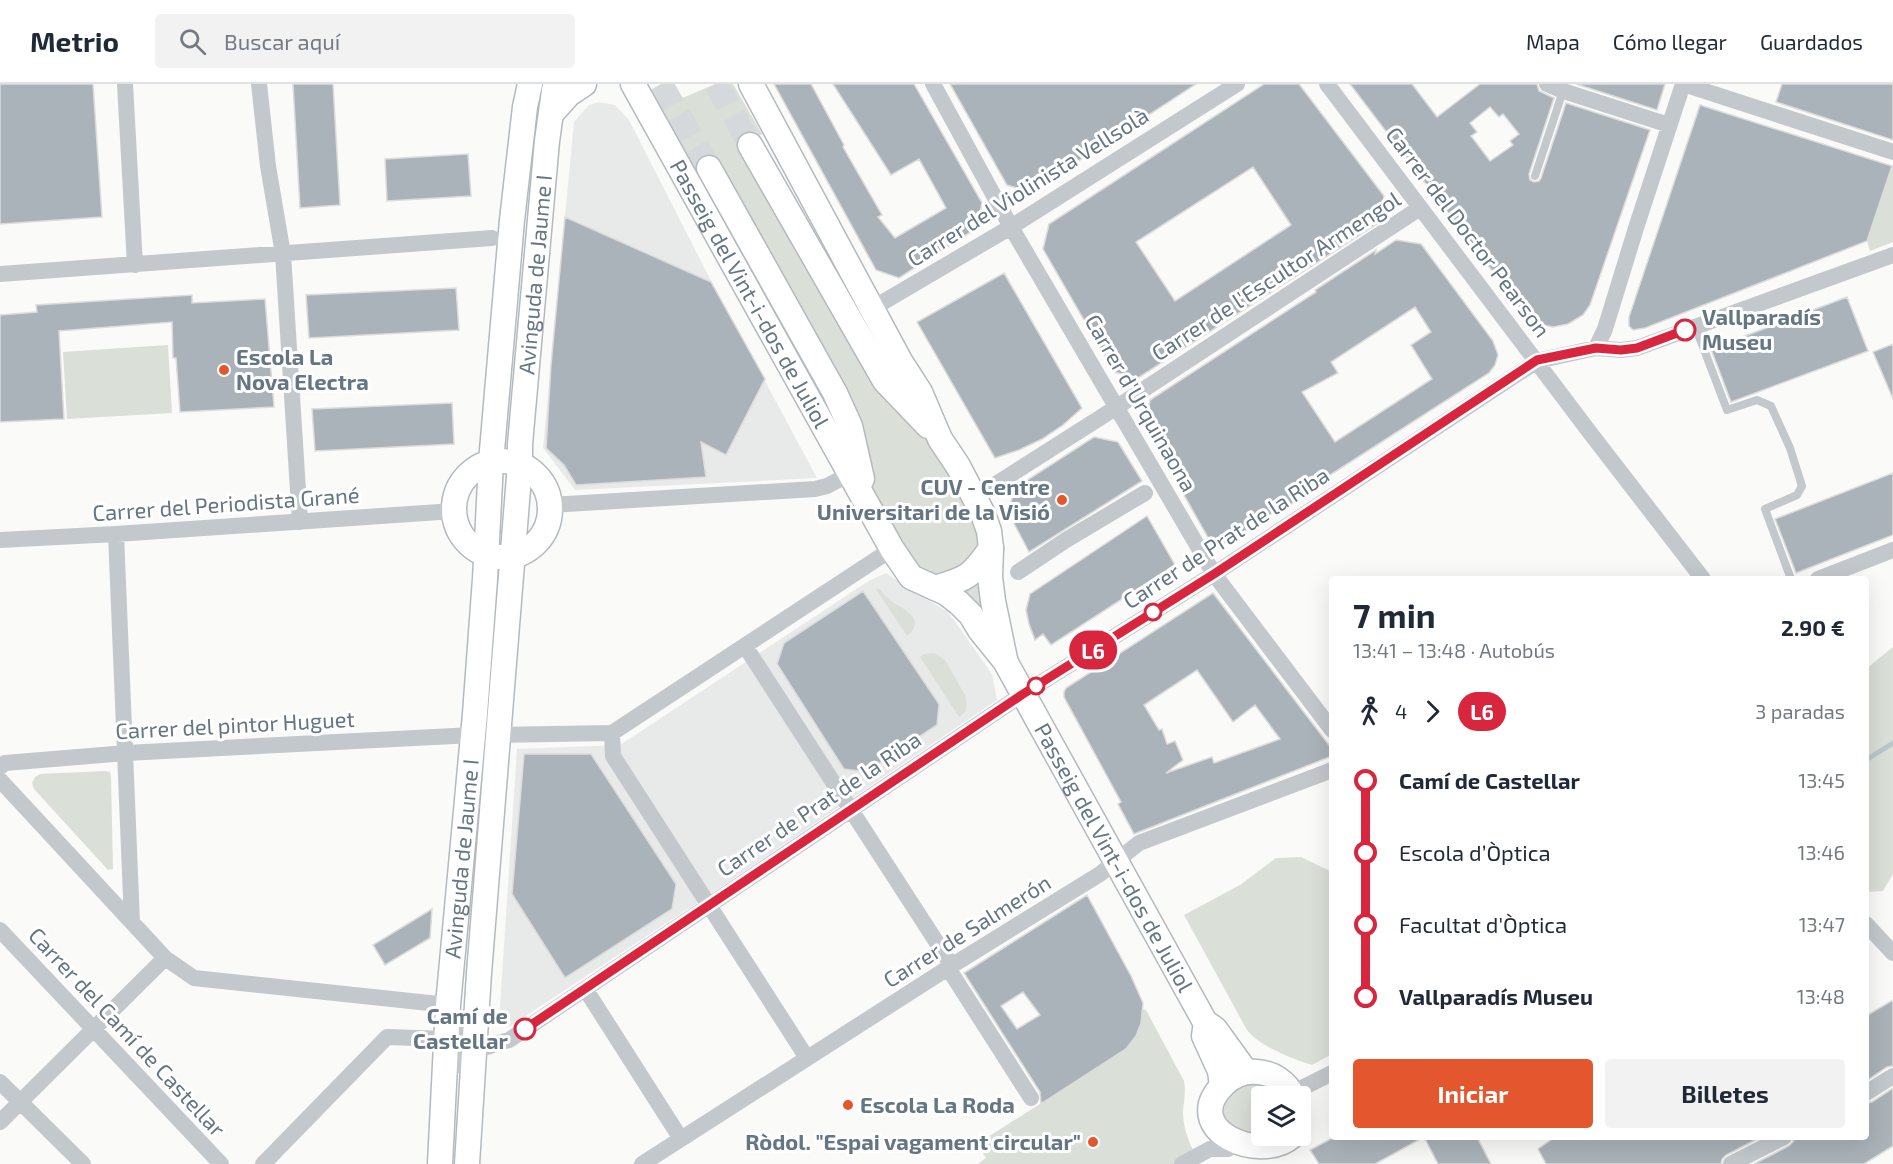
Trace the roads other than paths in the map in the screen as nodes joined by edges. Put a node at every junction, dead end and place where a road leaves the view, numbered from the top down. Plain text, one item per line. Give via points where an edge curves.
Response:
1 (125, 84) edge
2 (259, 84) edge
3 (513, 84) edge
4 (530, 84) edge
5 (555, 84) edge
6 (584, 84) edge
7 (621, 84) edge
8 (751, 84) edge
9 (933, 84) edge
10 (1237, 84) edge
11 (1327, 84) edge
12 (1547, 84) edge
13 (1683, 84) edge
14 (1564, 88) edge
15 (638, 93) edge
16 (551, 114) junction
17 (1670, 125) junction
18 (750, 145) tunnel mouth
19 (1893, 152) edge
20 (709, 168) tunnel mouth
21 (1535, 176) dead end
22 (1420, 208) junction
23 (512, 220) junction
24 (1011, 227) junction
25 (492, 238) dead end
26 (283, 254) junction
27 (1893, 255) edge
28 (135, 265) junction
29 (0, 274) edge
30 (873, 308) junction
31 (1695, 326) junction
32 (1596, 348) junction
33 (1537, 360) junction
34 (1117, 407) junction
35 (940, 439) junction
36 (491, 462) junction
37 (520, 464) junction
38 (850, 474) junction
39 (1145, 493) dead end
40 (974, 498) junction
41 (868, 504) junction
42 (550, 505) junction
43 (454, 512) junction
44 (300, 522) junction
45 (116, 534) junction
46 (0, 540) edge
47 (991, 548) junction
48 (892, 549) junction
49 (1893, 550) edge
50 (487, 554) junction
51 (512, 556) junction
52 (1018, 572) dead end
53 (1214, 574) junction
54 (1701, 576) edge
55 (1790, 576) edge
56 (1826, 576) edge
57 (935, 588) junction
58 (745, 646) junction
59 (1005, 662) junction
60 (1023, 694) junction
61 (1329, 726) edge
62 (612, 733) junction
63 (473, 735) junction
64 (499, 735) junction
65 (126, 753) junction
66 (0, 766) edge
67 (1329, 771) edge
68 (0, 780) edge
69 (851, 810) junction
70 (1115, 862) junction
71 (710, 905) junction
72 (132, 922) junction
73 (1869, 927) edge
74 (0, 930) edge
75 (1893, 953) edge
76 (165, 958) junction
77 (950, 967) junction
78 (586, 990) junction
79 (448, 1005) junction
80 (1205, 1022) junction
81 (94, 1028) junction
82 (447, 1039) junction
83 (474, 1051) junction
84 (807, 1058) junction
85 (1246, 1072) junction
86 (446, 1073) junction
87 (1329, 1075) edge
88 (1893, 1076) edge
89 (0, 1082) edge
90 (1222, 1086) junction
91 (1287, 1086) edge
92 (1308, 1086) edge
93 (1869, 1091) edge
94 (1031, 1098) dead end
95 (20, 1101) junction
96 (0, 1122) edge
97 (681, 1139) junction
98 (1778, 1140) edge
99 (1228, 1149) junction
100 (1280, 1154) edge
101 (83, 1164) edge
102 (221, 1164) edge
103 (263, 1164) edge
104 (440, 1164) edge
105 (467, 1164) edge
106 (642, 1164) edge
107 (1182, 1164) edge
108 (1731, 1164) edge

1 - 28 street
2 - 26 street
3 - 23 street via 509,136
4 - 23 street, Avinguda de Jaume I
5 - 16 street, Avinguda de Jaume I
6 - 16 street via 568,94
7 - 15 street
8 - 30 street, Passeig del Vint-i-dos de Juliol
9 - 24 street, Carrer d'Urquinaona
10 - 24 street, Carrer del Violinista Vellsolà
11 - 22 street, Carrer del Doctor Pearson
12 - 14 street
13 - 17 street
13 - 19 street
14 - 17 street
14 - 21 lane
15 - 38 street, Passeig del Vint-i-dos de Juliol
16 - 37 street, Avinguda de Jaume I
17 - 32 street
18 - 35 street, Passeig del Vint-i-dos de Juliol via 885,381
20 - 41 street, Passeig del Vint-i-dos de Juliol via 835,393 850,426
22 - 33 street, Carrer del Doctor Pearson
22 - 34 street, Carrer de l'Escultor Armengol
23 - 36 street, Avinguda de Jaume I
24 - 30 street, Carrer del Violinista Vellsolà
24 - 34 street, Carrer d'Urquinaona
25 - 26 street
26 - 28 street
26 - 44 street
27 - 31 street, Carrer de Prat de la Riba
28 - 29 street
30 - 35 street, Passeig del Vint-i-dos de Juliol via 920,392
31 - 32 street, Carrer de Prat de la Riba via 1637,348
31 - 55 lane via 1727,410 1757,400 1772,406 1790,448 1802,486 1797,495 1765,509
32 - 33 street, Carrer de Prat de la Riba
33 - 53 street, Carrer de Prat de la Riba
33 - 54 street, Carrer del Doctor Pearson
34 - 40 street, Carrer de l'Escultor Armengol
34 - 53 street, Carrer d'Urquinaona
35 - 40 street, Passeig del Vint-i-dos de Juliol
36 - 37 street
36 - 43 street via 468,474 455,498
36 - 50 street, Avinguda de Jaume I
37 - 42 street via 544,485
37 - 51 street, Avinguda de Jaume I
38 - 41 street, Passeig del Vint-i-dos de Juliol
38 - 42 street via 815,489
39 - 52 street
40 - 47 street, Passeig del Vint-i-dos de Juliol via 989,531
41 - 48 street, Passeig del Vint-i-dos de Juliol
42 - 51 street via 549,519 540,538
43 - 44 street, Carrer del Periodista Grané
43 - 50 street via 467,542
44 - 45 street, Carrer del Periodista Grané
45 - 46 street, Carrer del Periodista Grané
45 - 65 street
47 - 57 street via 976,570
47 - 59 street, Passeig del Vint-i-dos de Juliol via 990,577
48 - 57 street, Passeig del Vint-i-dos de Juliol via 911,577
48 - 58 street
49 - 56 street
50 - 51 street
50 - 63 street, Avinguda de Jaume I
51 - 64 street, Avinguda de Jaume I
53 - 60 street, Carrer de Prat de la Riba
53 - 61 street, Carrer d'Urquinaona
57 - 59 street, Passeig del Vint-i-dos de Juliol via 971,615
58 - 62 street
58 - 69 street
59 - 60 street, Passeig del Vint-i-dos de Juliol
60 - 69 street, Carrer de Prat de la Riba
60 - 70 street, Passeig del Vint-i-dos de Juliol
62 - 64 street
62 - 71 street via 613,756
63 - 65 street, Carrer del pintor Huguet
63 - 79 street, Avinguda de Jaume I
64 - 83 street, Avinguda de Jaume I
65 - 66 street, Carrer del pintor Huguet
65 - 72 street
67 - 70 street, Carrer de Salmerón via 1139,843
68 - 72 street
69 - 71 street, Carrer de Prat de la Riba
69 - 77 street
70 - 77 street, Carrer de Salmerón
70 - 80 street, Passeig del Vint-i-dos de Juliol
71 - 78 street, Carrer de Prat de la Riba
71 - 84 street
72 - 76 street
73 - 75 street
74 - 81 street, Carrer del Camí de Castellar
76 - 79 street via 194,978
76 - 81 street
77 - 84 street, Carrer de Salmerón
77 - 94 street
78 - 83 street, Carrer de Prat de la Riba via 509,1040
78 - 97 street
79 - 82 street, Avinguda de Jaume I
79 - 83 street
80 - 85 street, Passeig del Vint-i-dos de Juliol via 1215,1029
80 - 90 street, Passeig del Vint-i-dos de Juliol via 1204,1036 1220,1071
81 - 95 street
81 - 102 street, Carrer del Camí de Castellar
82 - 86 street, Avinguda de Jaume I
82 - 103 street via 387,1037
83 - 86 street, Carrer de Prat de la Riba
83 - 105 street, Avinguda de Jaume I
84 - 97 street, Carrer de Salmerón
85 - 90 street
85 - 91 street via 1267,1074
86 - 104 street, Avinguda de Jaume I
87 - 92 street
88 - 93 street
89 - 95 street
90 - 99 street via 1211,1114 1215,1134
95 - 96 street
95 - 101 street
97 - 106 street, Carrer de Salmerón
98 - 108 street
99 - 100 street via 1245,1157
99 - 107 street via 1210,1149

